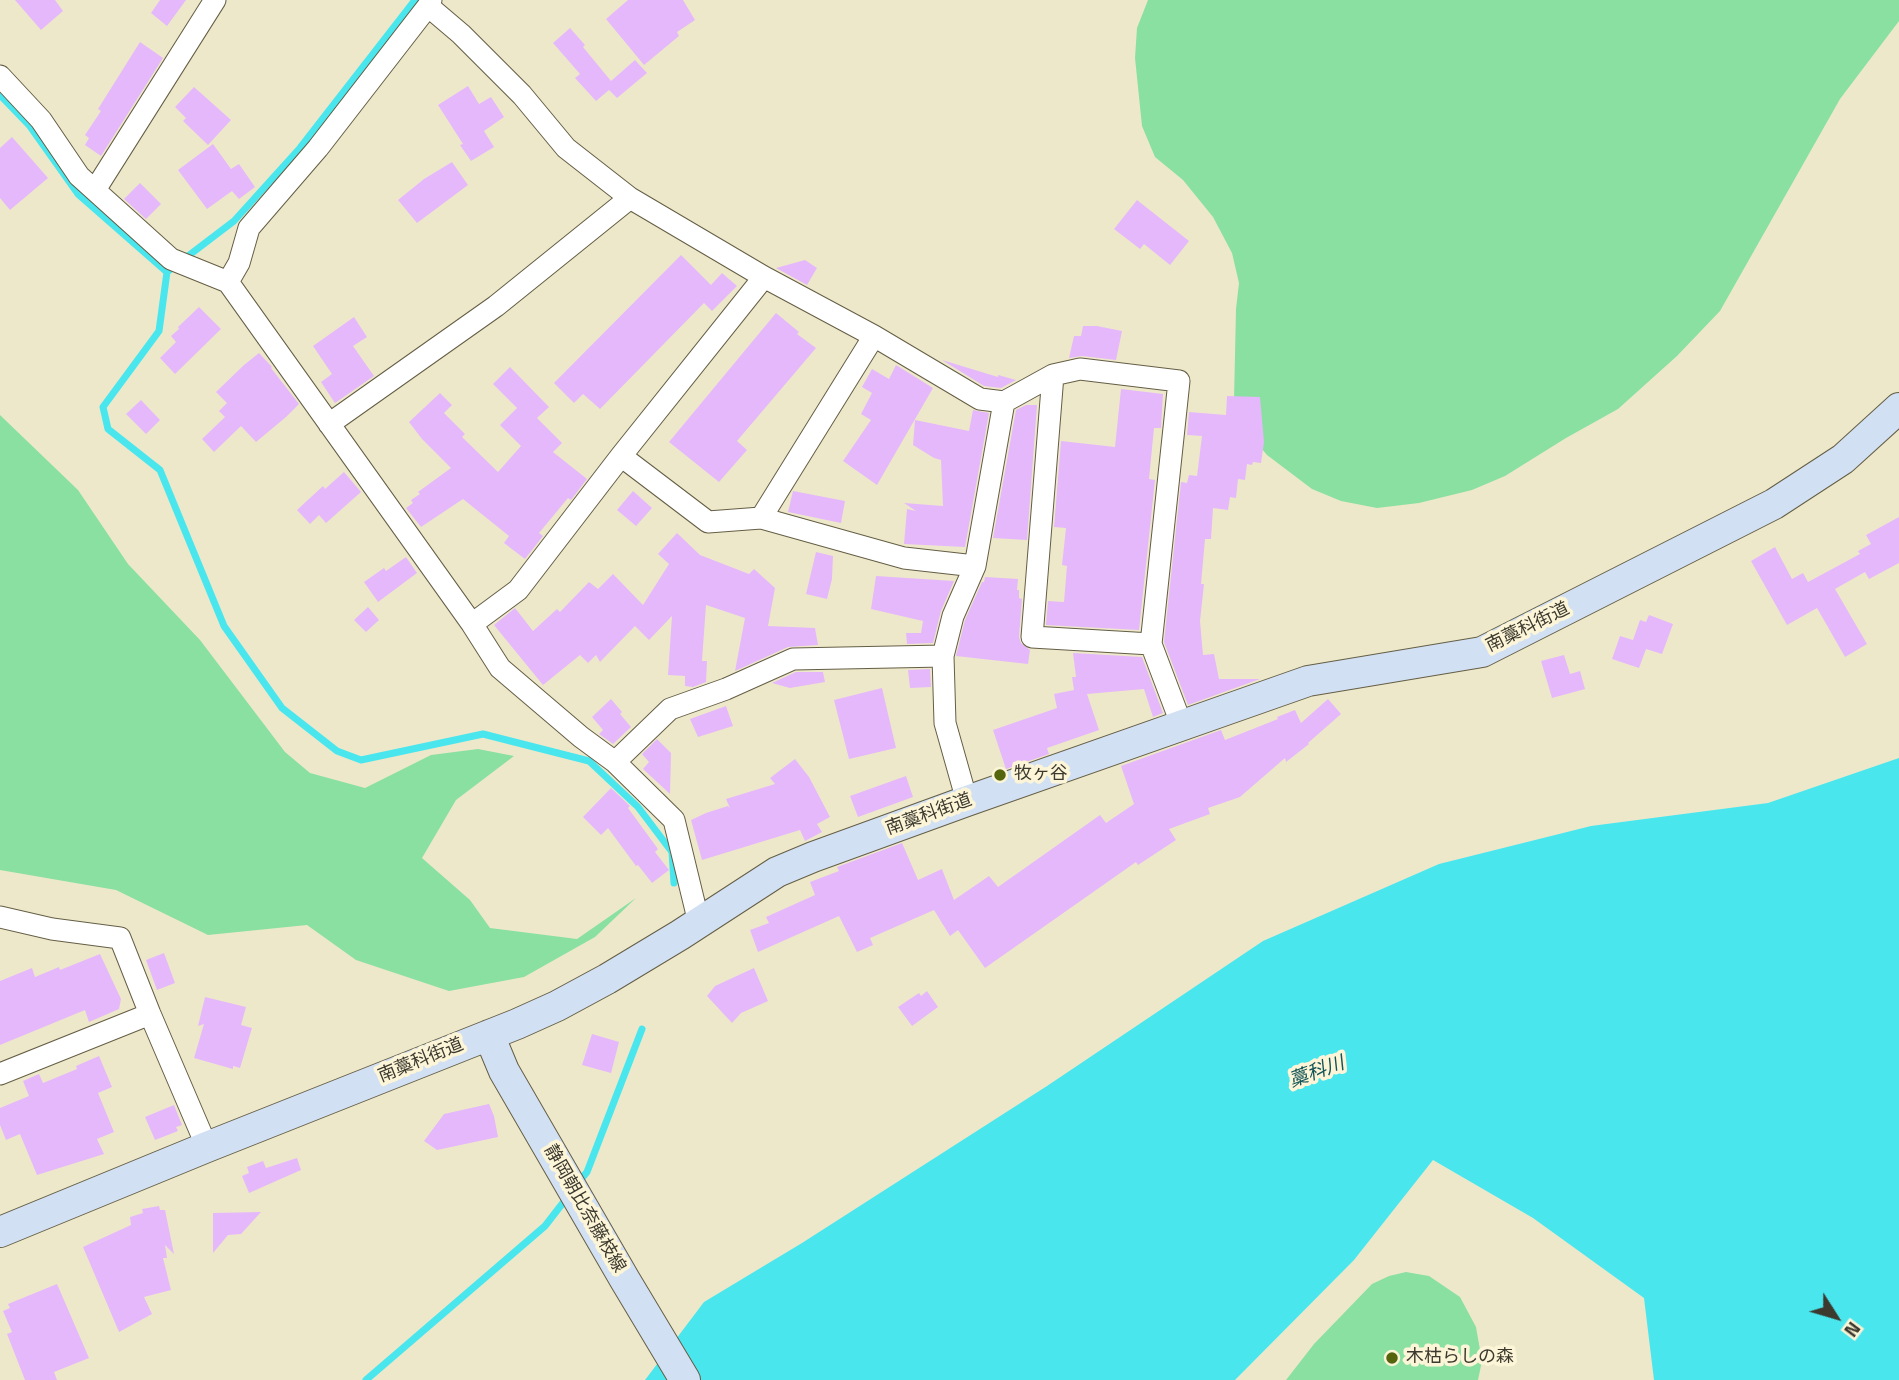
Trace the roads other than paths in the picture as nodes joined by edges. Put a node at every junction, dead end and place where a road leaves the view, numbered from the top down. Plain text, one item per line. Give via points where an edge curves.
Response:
1 (215, 0) edge
2 (429, 3) edge
3 (0, 76) edge
4 (96, 190) junction
5 (630, 198) junction
6 (764, 277) junction
7 (228, 282) junction
8 (874, 336) junction
9 (1053, 375) junction
10 (1004, 402) junction
11 (1899, 408) edge
12 (329, 424) junction
13 (621, 456) junction
14 (761, 518) junction
15 (975, 566) junction
16 (472, 624) junction
17 (1151, 645) junction
18 (943, 656) junction
19 (1181, 726) junction
20 (615, 762) junction
21 (967, 800) junction
22 (0, 917) edge
23 (699, 923) junction
24 (150, 1014) junction
25 (489, 1035) junction
26 (0, 1074) edge
27 (207, 1147) junction
28 (0, 1232) edge
29 (685, 1380) edge

1 - 4 street
2 - 5 street via 522,95 566,148
2 - 7 street via 318,148 249,228
3 - 4 street via 41,120 79,176
4 - 7 street via 171,259
5 - 6 street
5 - 12 street via 496,306
6 - 8 street
6 - 13 street
7 - 12 street
8 - 10 street via 980,399
8 - 14 street
9 - 10 street
9 - 17 street via 1032,637
9 - 17 street via 1080,369 1179,381
10 - 15 street
11 - 19 main road, 南藁科街道 via 1843,459 1774,504 1482,652 1308,681
12 - 16 street
13 - 14 street via 708,522
13 - 16 street via 518,590
14 - 15 street via 904,558
15 - 18 street via 953,616
16 - 20 street via 500,668
17 - 19 street
18 - 20 street via 793,659 670,709
18 - 21 street via 945,723
19 - 21 main road, 南藁科街道
20 - 23 street via 674,820
21 - 23 main road, 南藁科街道 via 778,872
22 - 24 street via 120,938
23 - 25 main road, 南藁科街道 via 557,1006
24 - 26 street
24 - 27 street
25 - 27 main road, 南藁科街道
25 - 29 main road, 静岡朝比奈藤枝線 via 504,1071
27 - 28 main road, 南藁科街道

